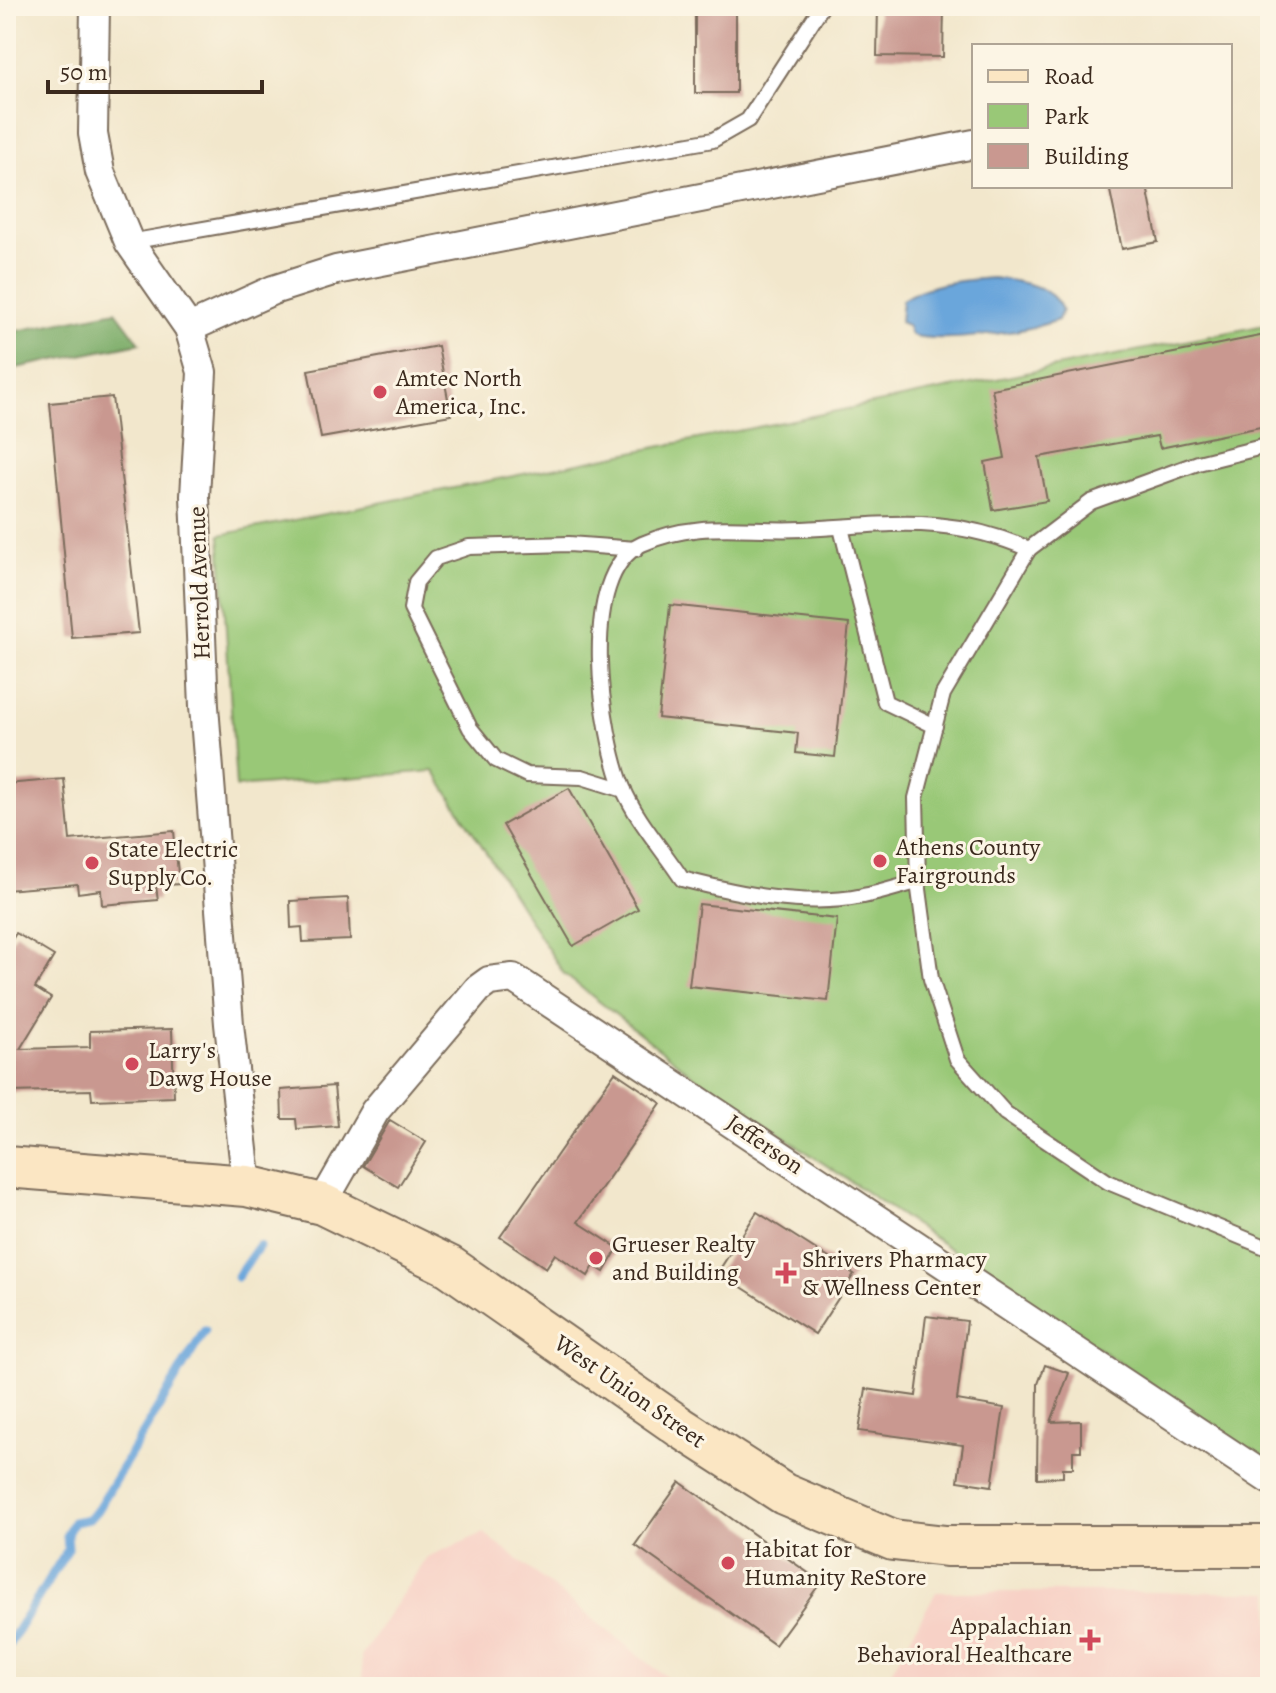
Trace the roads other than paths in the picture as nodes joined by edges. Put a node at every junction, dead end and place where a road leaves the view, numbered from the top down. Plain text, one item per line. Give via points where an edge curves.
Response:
1 (95, 6) edge
2 (822, 6) edge
3 (972, 144) edge
4 (129, 242) junction
5 (189, 328) junction
6 (1270, 445) edge
7 (841, 528) junction
8 (636, 549) junction
9 (1029, 549) junction
10 (935, 726) junction
11 (624, 790) junction
12 (918, 882) junction
13 (6, 1167) edge
14 (247, 1186) junction
15 (322, 1204) junction
16 (1270, 1249) edge
17 (1270, 1480) edge
18 (1270, 1546) edge

1 - 4 street, Herrold Avenue via 93,134 107,195
2 - 4 lane via 748,120 713,140
3 - 5 street via 336,270 273,290
4 - 5 street, Herrold Avenue
5 - 14 street, Herrold Avenue via 202,372 195,496 204,706
6 - 9 lane via 1198,463 1091,502
7 - 8 lane via 694,527
7 - 9 lane via 925,522 987,531
7 - 10 lane via 885,702
8 - 11 lane via 613,575 599,620 604,720
8 - 11 lane via 569,544 469,547 436,558 416,582 411,609 470,728 496,760 527,775 582,777
9 - 10 lane via 943,694
10 - 12 lane via 916,798
11 - 12 lane via 682,879 741,894 827,900
12 - 16 lane via 931,979 957,1059 1005,1113 1108,1182
13 - 14 main road, West Union Street
14 - 15 main road, West Union Street
15 - 17 street, Jefferson via 375,1111 400,1079 478,989 489,981 513,978
15 - 18 main road, West Union Street via 449,1266 744,1470 809,1507 893,1540 946,1546

